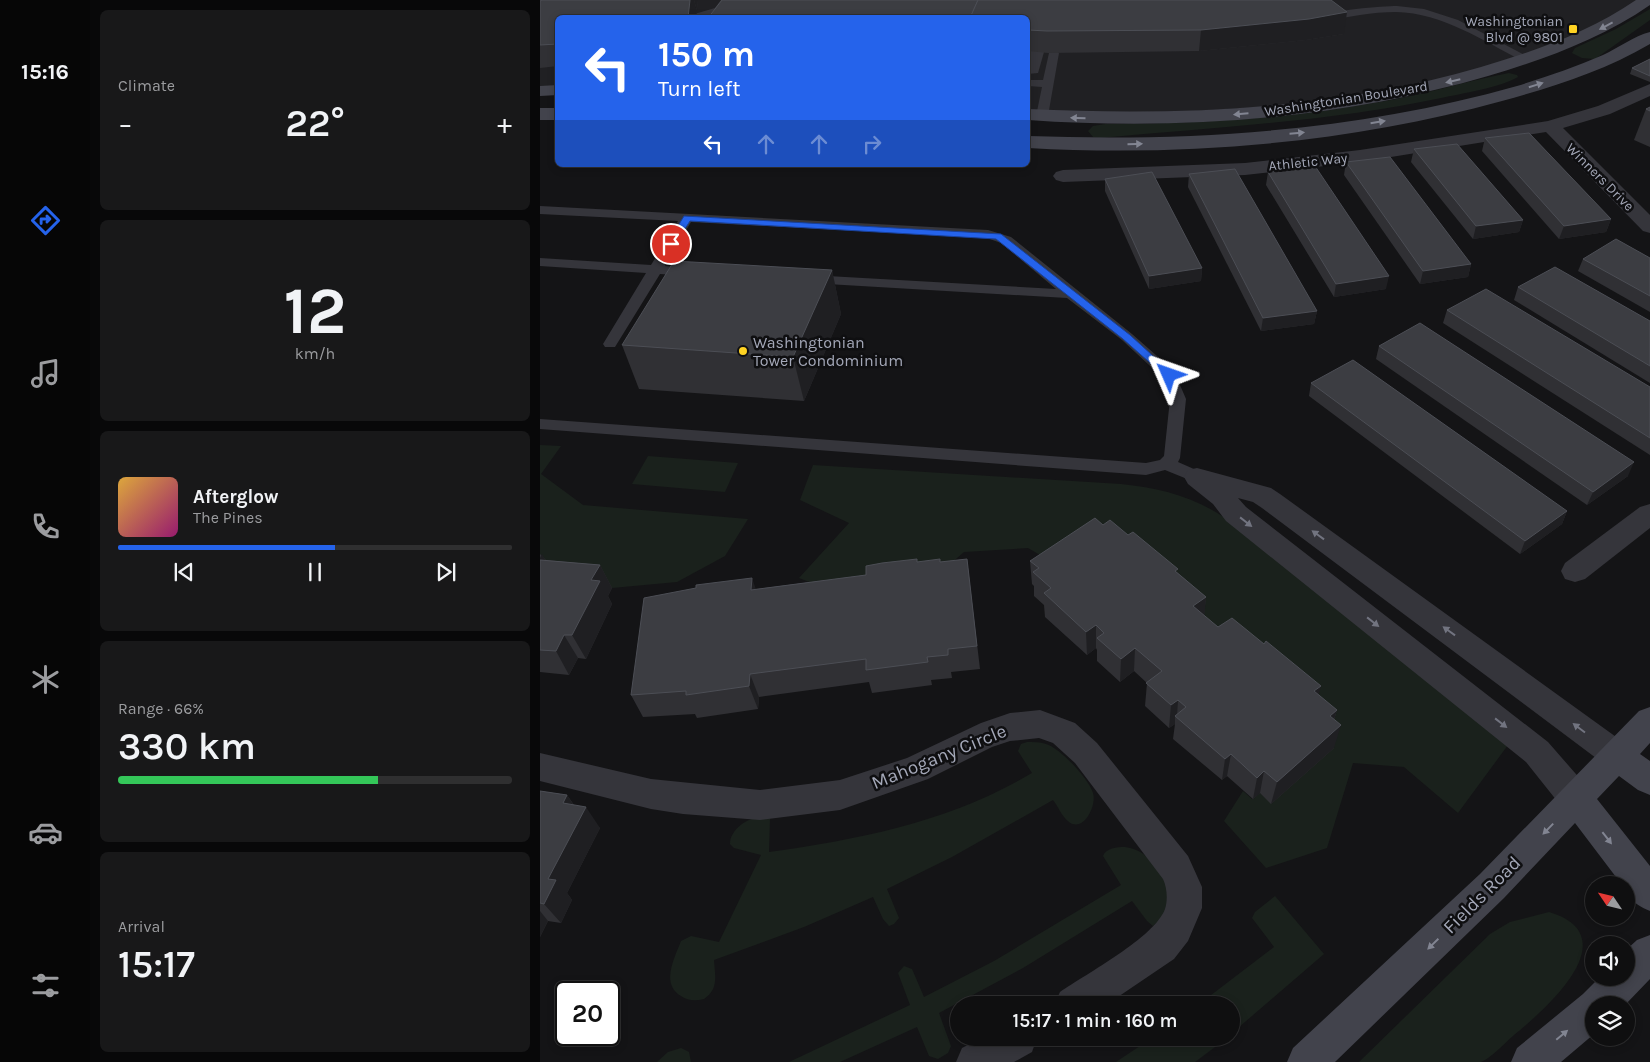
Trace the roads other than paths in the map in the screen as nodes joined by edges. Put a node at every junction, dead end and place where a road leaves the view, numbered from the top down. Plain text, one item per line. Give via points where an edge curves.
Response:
1 (726, 0) edge
2 (735, 0) edge
3 (739, 0) edge
4 (1647, 0) edge
5 (706, 15) edge
6 (710, 15) edge
7 (727, 15) edge
8 (1324, 18) edge
9 (1650, 37) edge
10 (1030, 51) edge
11 (1054, 53) edge
12 (1527, 59) junction
13 (1030, 69) edge
14 (1563, 77) junction
15 (1030, 83) edge
16 (1048, 84) junction
17 (1650, 89) edge
18 (555, 90) edge
19 (540, 91) edge
20 (540, 114) edge
21 (555, 114) edge
22 (1034, 116) edge
23 (1550, 126) junction
24 (1031, 142) edge
25 (1063, 176) dead end
26 (540, 210) edge
27 (687, 218) junction
28 (1650, 227) edge
29 (540, 262) edge
30 (655, 269) junction
31 (705, 272) edge
32 (794, 278) edge
33 (1071, 294) junction
34 (610, 344) dead end
35 (540, 424) edge
36 (1166, 464) junction
37 (1197, 477) junction
38 (1650, 514) edge
39 (1575, 571) dead end
40 (1650, 721) edge
41 (1618, 757) junction
42 (540, 767) edge
43 (1650, 780) edge
44 (1577, 800) junction
45 (1650, 894) edge
46 (1650, 953) edge
47 (1635, 968) edge
48 (1617, 986) edge
49 (1086, 996) edge
50 (1607, 996) edge
51 (1585, 1017) edge
52 (1004, 1046) edge
53 (976, 1062) edge
54 (1307, 1062) edge
55 (1531, 1062) edge

1 - 5 lane via 719,10
2 - 6 street via 726,12
3 - 7 street
4 -> 12 street, Washingtonian Boulevard via 1606,26
8 - 12 lane via 1388,10 1426,12 1445,18
9 - 14 street, Washingtonian Boulevard via 1599,64
10 - 13 street via 1036,52
11 - 16 lane
12 - 14 street
12 -> 22 street, Washingtonian Boulevard via 1409,91 1310,106 1152,118
24 -> 14 street, Washingtonian Boulevard via 1144,144 1330,130 1453,108
15 - 16 lane
16 - 22 lane
17 - 23 street, Athletic Way via 1604,110
18 - 19 street
20 - 21 street
22 - 24 street
23 - 25 street, Athletic Way via 1319,162 1202,171
23 - 28 street, Winners Drive
26 - 27 lane
27 - 30 lane
27 - 33 lane via 993,235 1006,240
29 - 30 lane
30 - 31 lane
30 - 34 lane
32 - 33 lane
33 - 36 lane via 1127,337 1169,375 1178,401 1175,451
35 - 36 lane via 1146,469
36 - 37 lane
41 -> 37 street via 1262,495
37 -> 44 street via 1222,497 1236,514 1537,752
38 - 39 street
40 - 41 street, Fields Road
41 - 43 street
41 - 44 street, Fields Road
42 - 49 street, Mahogany Circle via 652,794 760,805 840,795 916,769 981,736 1010,727 1040,724 1064,732 1086,753 1176,868 1184,887 1184,908 1175,928 1160,946
44 -> 45 street
44 -> 54 street, Fields Road via 1492,886
46 - 47 street
48 - 50 street
55 -> 51 street
52 - 53 street

